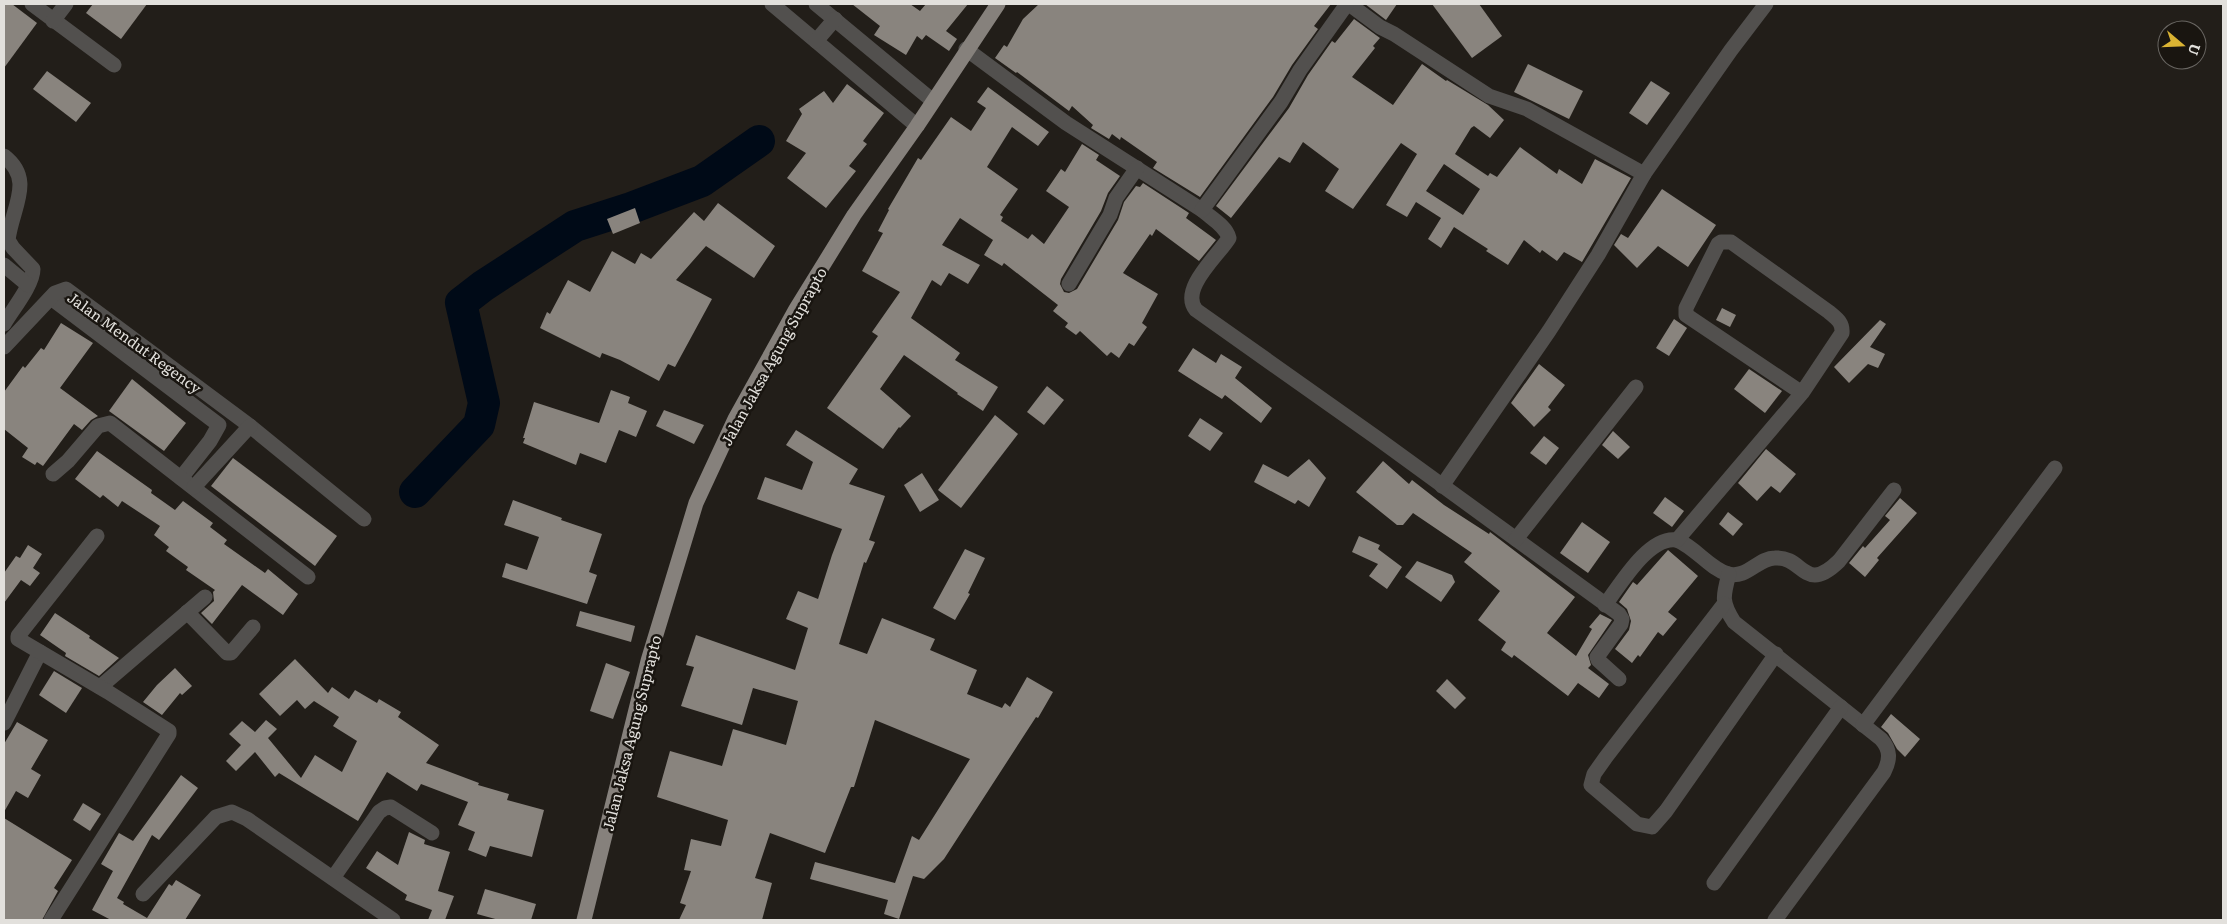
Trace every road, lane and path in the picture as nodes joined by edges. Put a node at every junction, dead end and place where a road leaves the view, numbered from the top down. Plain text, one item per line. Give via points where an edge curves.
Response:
1 (32, 4) edge
2 (66, 4) edge
3 (772, 4) edge
4 (816, 4) edge
5 (998, 4) edge
6 (1348, 4) edge
7 (1766, 4) edge
8 (835, 19) junction
9 (53, 21) junction
10 (816, 41) junction
11 (966, 49) junction
12 (114, 65) dead end
13 (933, 101) junction
14 (918, 126) junction
15 (4, 156) edge
16 (1137, 168) junction
17 (1644, 174) junction
18 (1202, 210) junction
19 (4, 265) edge
20 (1068, 284) dead end
21 (28, 285) junction
22 (51, 298) junction
23 (4, 324) edge
24 (4, 347) edge
25 (1636, 386) dead end
26 (1802, 393) junction
27 (220, 426) junction
28 (250, 426) junction
29 (237, 439) junction
30 (2055, 468) dead end
31 (53, 474) dead end
32 (181, 478) junction
33 (1442, 486) junction
34 (194, 487) junction
35 (1894, 490) dead end
36 (364, 520) dead end
37 (96, 536) dead end
38 (1516, 539) junction
39 (1677, 540) junction
40 (1729, 574) junction
41 (308, 577) dead end
42 (205, 597) dead end
43 (1724, 604) junction
44 (1606, 605) junction
45 (187, 612) junction
46 (253, 627) dead end
47 (40, 652) junction
48 (1776, 654) junction
49 (1620, 679) dead end
50 (100, 687) junction
51 (1841, 707) junction
52 (4, 723) edge
53 (1863, 726) junction
54 (432, 833) dead end
55 (333, 878) junction
56 (1714, 883) dead end
57 (143, 894) dead end
58 (51, 920) edge
59 (393, 920) edge
60 (584, 920) edge
61 (1775, 920) edge

1 - 9 street
2 - 9 street
3 - 10 street
4 - 8 street
5 - 11 main road, Jalan Jaksa Agung Suprapto
6 - 17 street via 1380,28 1489,96 1527,109
6 - 18 street
7 - 17 street
8 - 10 street
8 - 13 street
9 - 12 street
10 - 14 street
11 - 13 main road, Jalan Jaksa Agung Suprapto
11 - 16 street via 1066,123
13 - 14 main road, Jalan Jaksa Agung Suprapto
14 - 60 main road, Jalan Jaksa Agung Suprapto via 854,215 796,308 735,419 696,503 648,661
15 - 21 street via 20,174 21,186 8,240 33,269
16 - 18 street
16 - 20 street via 1116,198 1110,215
17 - 33 street via 1594,263
18 - 33 street via 1225,230 1229,238 1190,295 1196,310
19 - 21 street
21 - 23 street
22 - 24 street
22 - 27 street, Jalan Mendut Regency
22 - 28 street, Jalan Mendut Regency via 66,289
25 - 38 street
26 - 26 street via 1838,339 1842,326 1828,312 1731,242 1721,242 1685,310 1686,314
26 - 39 street
27 - 29 street, Jalan Mendut Regency
27 - 32 street
28 - 29 street
28 - 36 street, Jalan Mendut Regency
29 - 34 street
30 - 53 street
31 - 32 street via 98,426 110,423
32 - 34 street
33 - 38 street
34 - 41 street
35 - 40 street via 1830,570 1812,575 1777,557 1740,574
37 - 47 street via 18,636 20,641
38 - 44 street
39 - 40 street
39 - 44 street via 1670,538 1661,542 1643,556
40 - 43 street
42 - 45 street
43 - 48 street via 1734,622
43 - 48 street via 1606,757 1594,774 1591,785 1637,824 1652,827
44 - 49 street via 1622,616 1622,622 1597,658
45 - 46 street via 227,652 232,653
45 - 50 street
47 - 50 street
47 - 52 street
48 - 51 street
50 - 58 street via 169,734
51 - 53 street
51 - 56 street
53 - 61 street via 1889,751 1884,772
54 - 55 street via 390,807 385,808
55 - 57 street via 232,812 216,817
55 - 59 street

